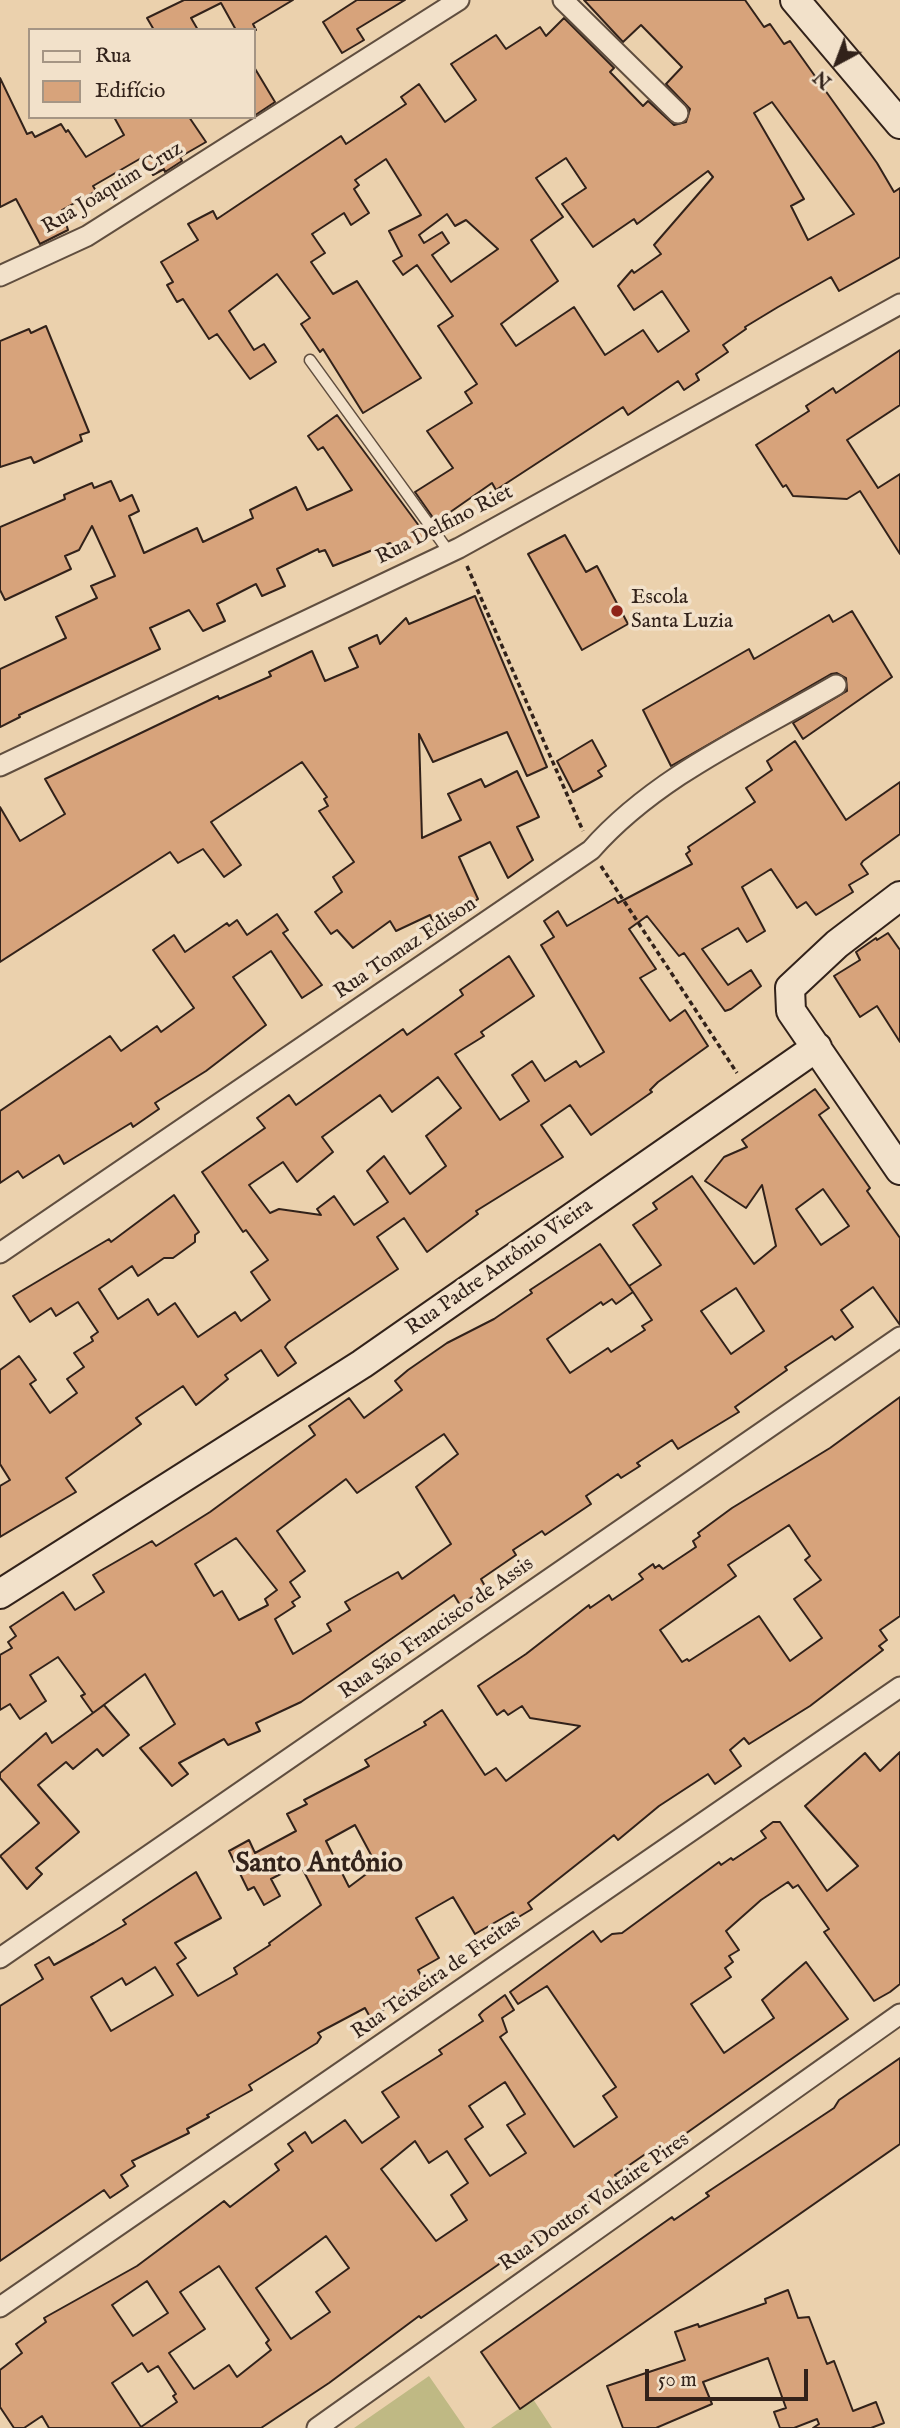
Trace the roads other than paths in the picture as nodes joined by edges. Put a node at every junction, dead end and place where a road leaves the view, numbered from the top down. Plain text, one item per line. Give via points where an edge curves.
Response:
1 (459, 0) edge
2 (563, 0) edge
3 (795, 0) edge
4 (678, 113) dead end
5 (900, 124) edge
6 (0, 276) edge
7 (900, 304) edge
8 (310, 360) dead end
9 (449, 552) junction
10 (836, 685) dead end
11 (0, 766) edge
12 (900, 896) edge
13 (817, 1047) junction
14 (900, 1170) edge
15 (0, 1253) edge
16 (900, 1337) edge
17 (0, 1594) edge
18 (900, 1687) edge
19 (0, 1958) edge
20 (900, 2014) edge
21 (0, 2307) edge
22 (317, 2428) edge

1 - 6 street, Rua Joaquim Cruz via 87,236
2 - 4 street
3 - 5 street
7 - 9 street, Rua Delfino Riet
8 - 9 lane
9 - 11 street, Rua Delfino Riet
10 - 15 street, Rua Tomaz Edison via 648,797 591,850
12 - 13 street via 790,988 791,1011
13 - 14 street
13 - 17 street, Rua Padre Antônio Vieira via 362,1364
16 - 19 street, Rua São Francisco de Assis
18 - 21 street, Rua Teixeira de Freitas
20 - 22 street, Rua Doutor Voltaire Pires

